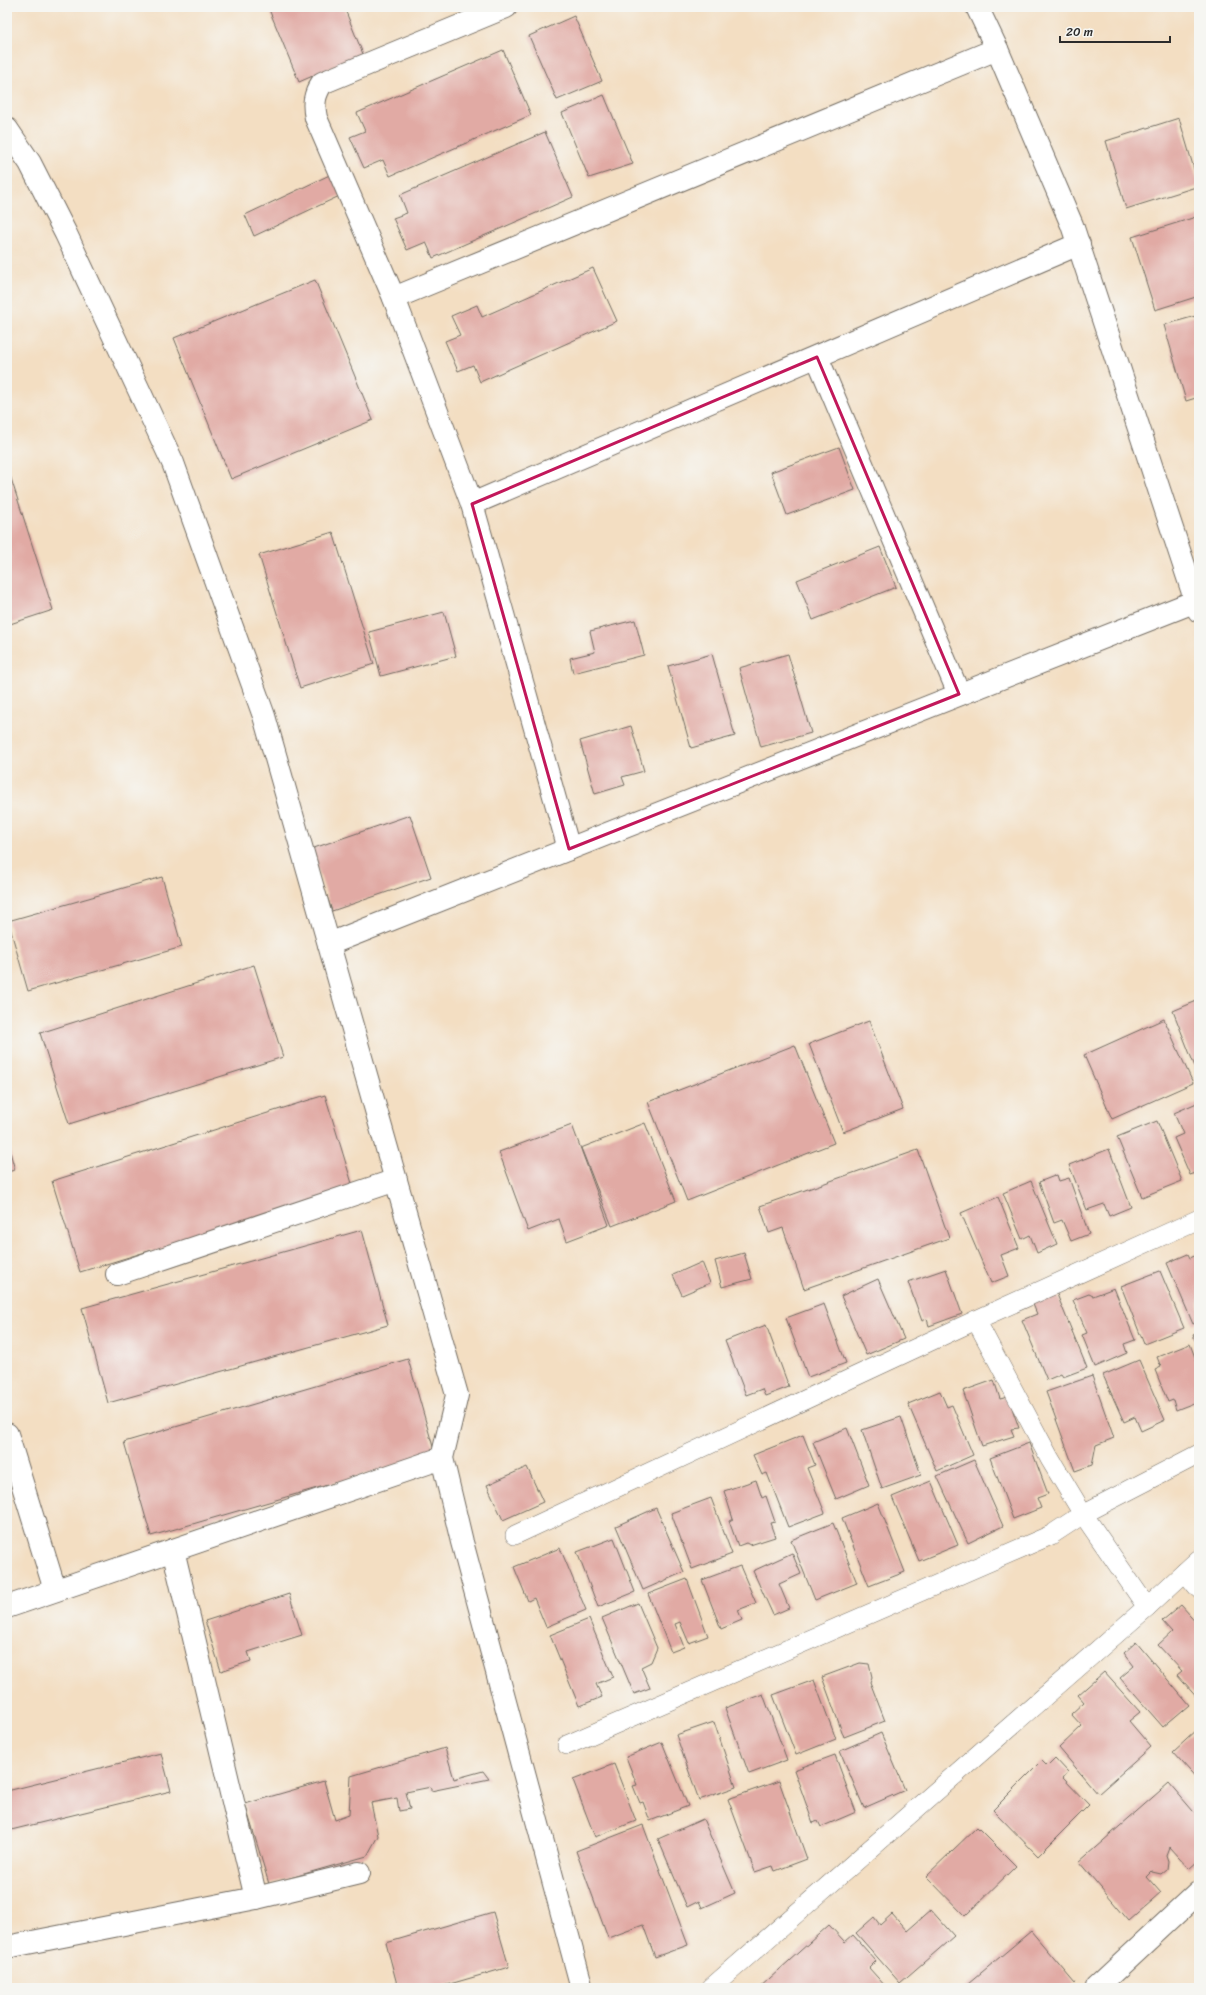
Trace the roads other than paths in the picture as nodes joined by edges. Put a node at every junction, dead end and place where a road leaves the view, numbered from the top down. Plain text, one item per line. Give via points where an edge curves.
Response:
1 (506, 7) edge
2 (978, 7) edge
3 (997, 49) junction
4 (7, 129) edge
5 (1078, 244) junction
6 (394, 298) junction
7 (817, 357) junction
8 (472, 504) junction
9 (1197, 606) edge
10 (959, 694) junction
11 (569, 849) junction
12 (329, 944) junction
13 (396, 1180) junction
14 (1199, 1219) edge
15 (117, 1274) dead end
16 (976, 1320) junction
17 (7, 1434) edge
18 (1199, 1454) edge
19 (442, 1458) junction
20 (1083, 1514) junction
21 (515, 1535) dead end
22 (173, 1550) junction
23 (1199, 1559) edge
24 (1185, 1572) junction
25 (1199, 1589) edge
26 (55, 1590) junction
27 (7, 1607) edge
28 (1147, 1607) junction
29 (567, 1744) dead end
30 (358, 1873) dead end
31 (1199, 1892) edge
32 (256, 1898) junction
33 (7, 1947) edge
34 (582, 1988) edge
35 (711, 1988) edge
36 (1096, 1988) edge

1 - 6 street via 322,83 315,93 313,105 316,118
2 - 3 street
3 - 5 street
3 - 6 street
4 - 12 street via 30,163 66,234 173,463 264,716
5 - 7 street
5 - 9 street
6 - 8 street
7 - 8 street
7 - 10 street
8 - 11 street
9 - 10 street
10 - 11 street
11 - 12 street
12 - 13 street
13 - 15 street
13 - 19 street via 457,1395
14 - 16 lane
16 - 20 lane via 1050,1459
16 - 21 lane
17 - 26 street
18 - 20 lane
19 - 22 street
19 - 34 street via 474,1588
20 - 28 lane
20 - 29 lane via 1051,1535
22 - 26 street
22 - 32 street
23 - 24 lane
24 - 25 lane
24 - 28 lane
26 - 27 street
28 - 35 lane
30 - 32 street
31 - 36 street
32 - 33 street

